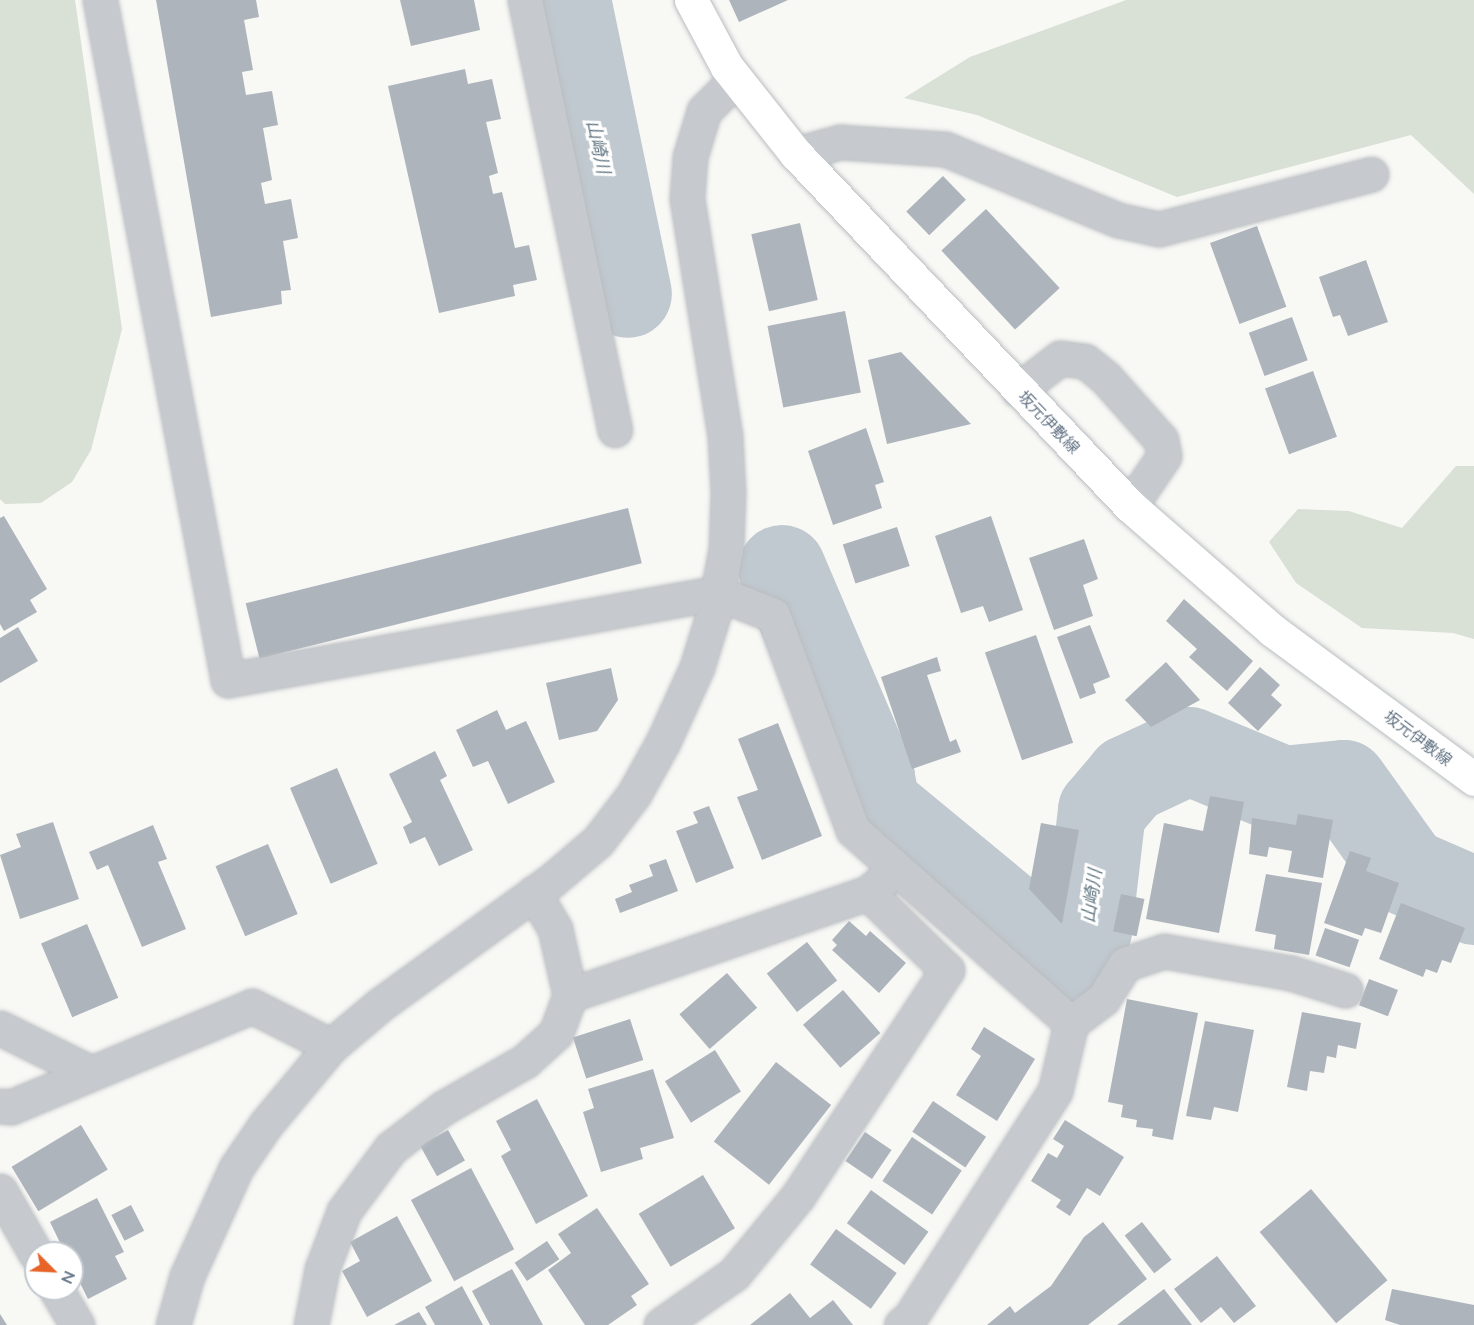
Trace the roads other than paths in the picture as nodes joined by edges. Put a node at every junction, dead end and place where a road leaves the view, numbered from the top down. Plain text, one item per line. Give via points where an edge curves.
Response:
1 (100, 0) edge
2 (525, 0) edge
3 (691, 0) edge
4 (736, 79) junction
5 (796, 154) junction
6 (1371, 174) dead end
7 (1018, 390) junction
8 (615, 430) dead end
9 (1130, 507) junction
10 (718, 593) junction
11 (1474, 780) edge
12 (895, 869) junction
13 (534, 893) junction
14 (868, 893) junction
15 (1345, 990) dead end
16 (570, 995) junction
17 (1071, 1023) junction
18 (0, 1028) edge
19 (331, 1046) junction
20 (88, 1072) junction
21 (0, 1106) edge
22 (0, 1191) edge
23 (29, 1241) edge
24 (63, 1301) edge
25 (908, 1323) edge
26 (77, 1325) edge
27 (173, 1325) edge
28 (311, 1325) edge
29 (661, 1325) edge

1 - 10 street via 228,680
2 - 8 street
3 - 4 main road, 坂元伊敷線
4 - 5 main road, 坂元伊敷線
4 - 10 street via 704,111 690,157 687,198 725,436 728,504
5 - 6 street via 840,142 945,149 1118,220 1159,229
5 - 7 main road, 坂元伊敷線
7 - 9 main road, 坂元伊敷線
7 - 9 street via 1060,358 1085,361 1105,377 1161,440 1164,456
9 - 11 main road, 坂元伊敷線 via 1272,630
10 - 12 street via 773,615 853,830
10 - 13 street via 697,667 634,794 598,841
12 - 14 street
12 - 17 street
13 - 16 street via 555,929
13 - 19 street via 381,1004
14 - 16 street
14 - 29 street via 947,970 798,1196 734,1274
15 - 17 street via 1291,973 1164,951 1125,964 1103,999
16 - 28 street via 556,1033 525,1061 443,1108 391,1148 344,1211 322,1269
17 - 25 street via 1055,1091
18 - 20 street
19 - 20 street via 252,1006
19 - 27 street via 266,1124 236,1168 187,1276
20 - 21 street via 11,1107
22 - 23 street
24 - 26 street

